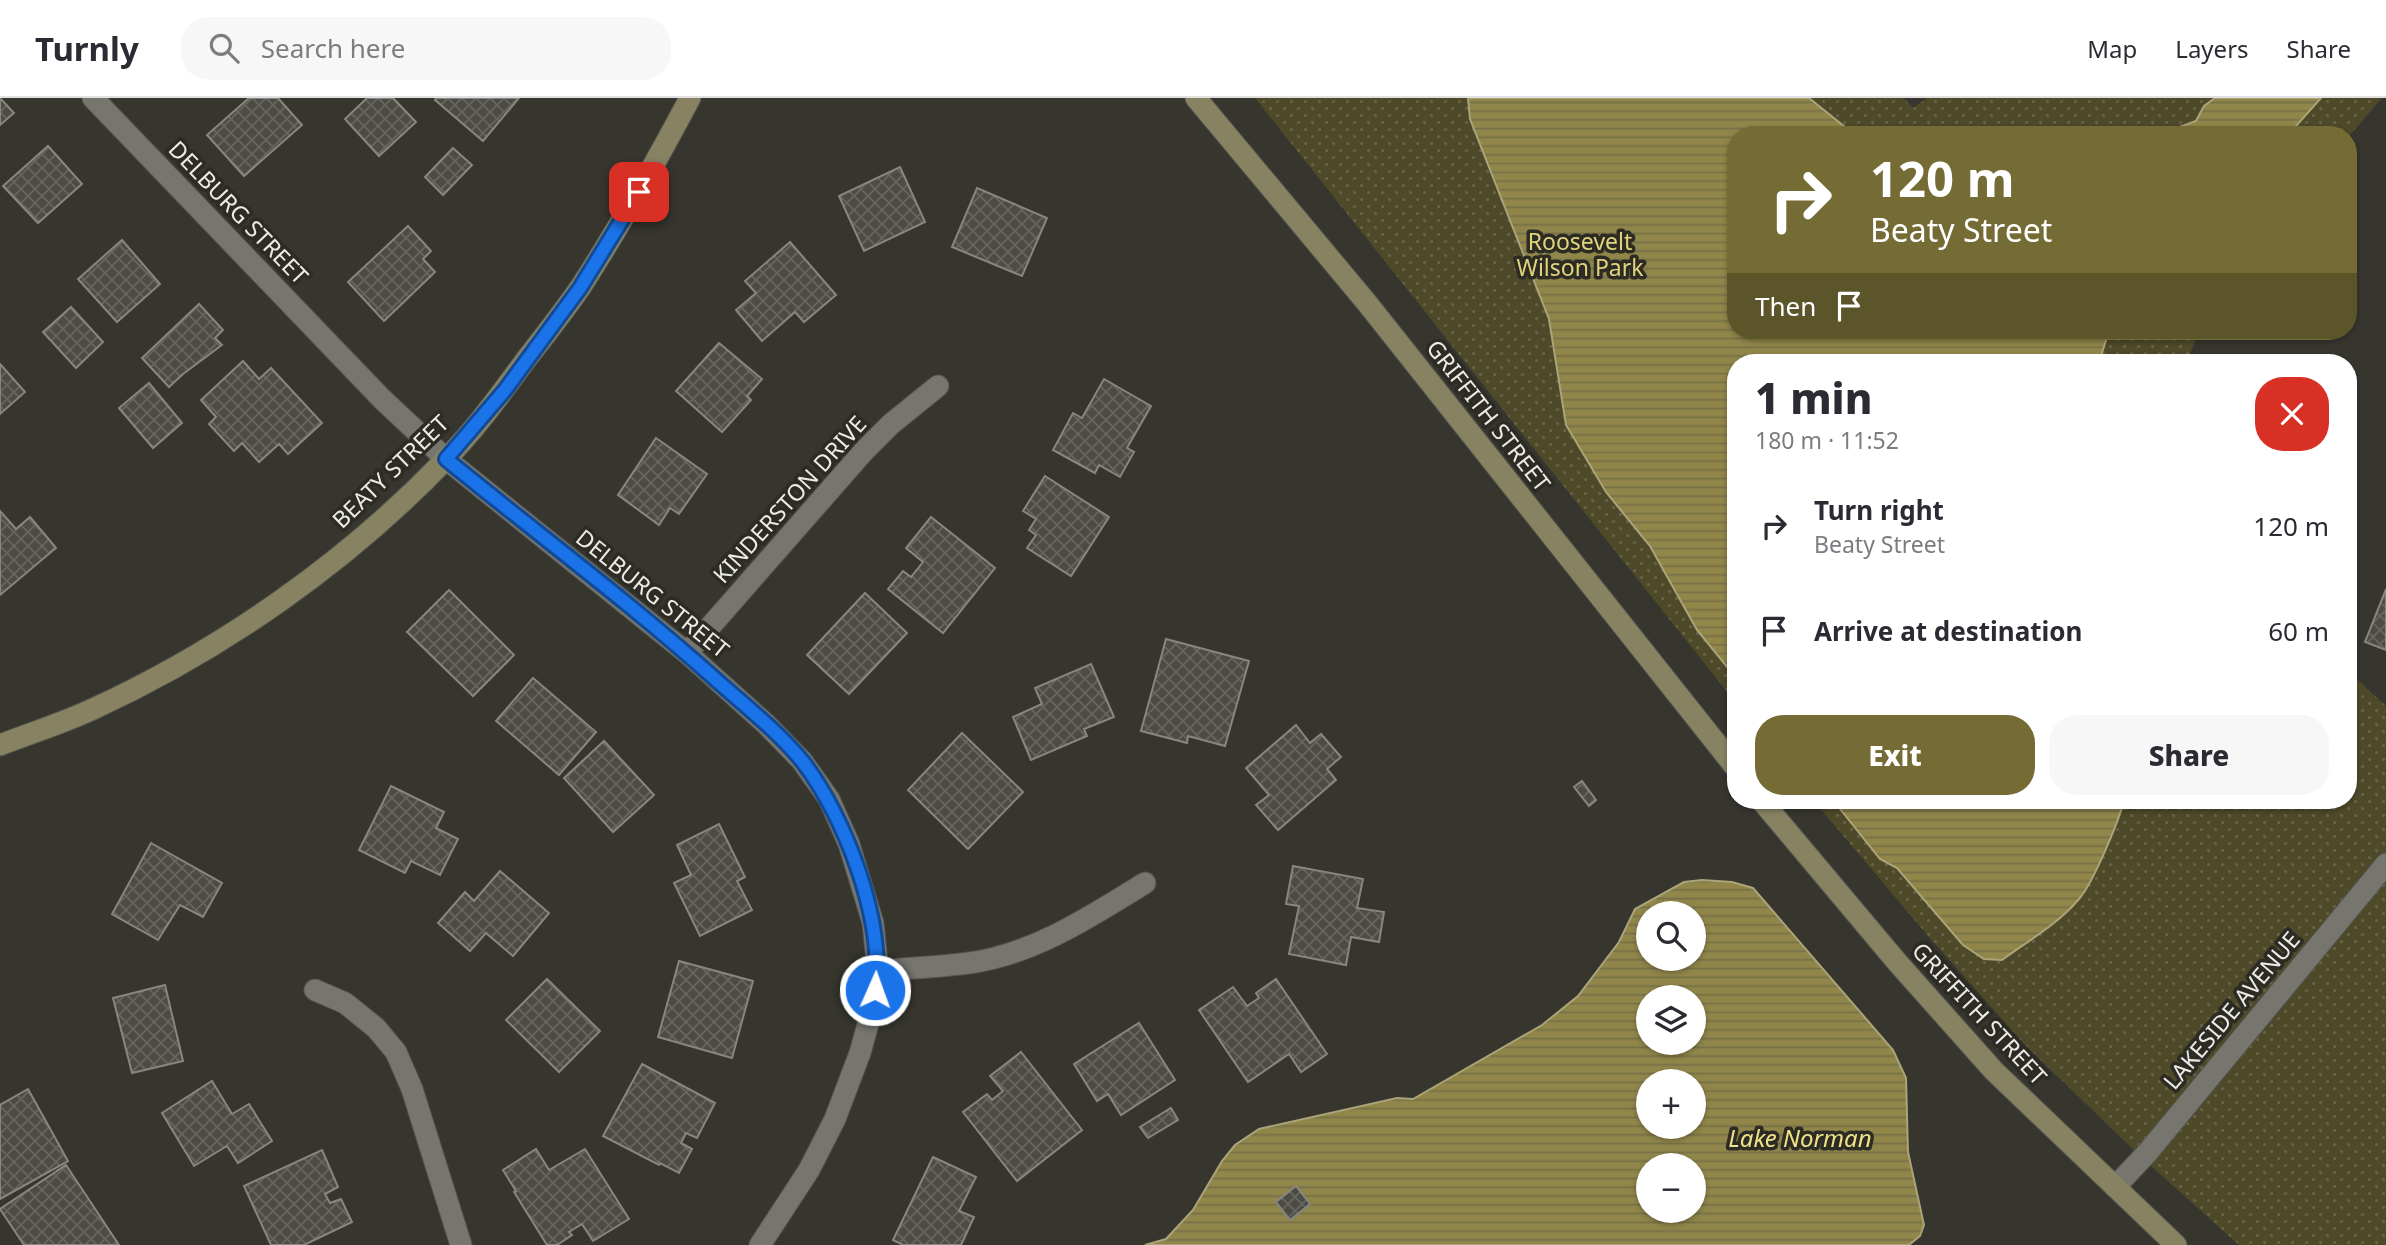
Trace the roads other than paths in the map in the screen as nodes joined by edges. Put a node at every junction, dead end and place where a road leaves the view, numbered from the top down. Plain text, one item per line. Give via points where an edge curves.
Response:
1 (93, 98) edge
2 (690, 98) edge
3 (1196, 98) edge
4 (938, 386) dead end
5 (446, 459) junction
6 (687, 653) junction
7 (0, 745) edge
8 (1727, 757) edge
9 (1769, 809) edge
10 (2386, 864) edge
11 (1144, 883) dead end
12 (878, 971) junction
13 (315, 990) dead end
14 (2115, 1187) junction
15 (461, 1245) edge
16 (760, 1245) edge
17 (2176, 1245) edge

1 - 5 street, DELBURG STREET via 382,399
2 - 5 main road, BEATY STREET via 580,288 505,390
3 - 8 main road, GRIFFITH STREET via 1367,303
4 - 6 street, KINDERSTON DRIVE via 864,451
5 - 6 street, DELBURG STREET
5 - 7 main road, BEATY STREET via 369,532 237,629 146,683
6 - 12 street, DELBURG STREET via 767,725 802,761 829,799 849,844 873,923
9 - 14 main road, GRIFFITH STREET via 1994,1071
10 - 14 street, LAKESIDE AVENUE
11 - 12 street via 1092,916 1015,952 971,963
12 - 16 street, DELBURG STREET via 863,1043 835,1119 809,1170
13 - 15 street via 345,1003 396,1052
14 - 17 main road, GRIFFITH STREET

